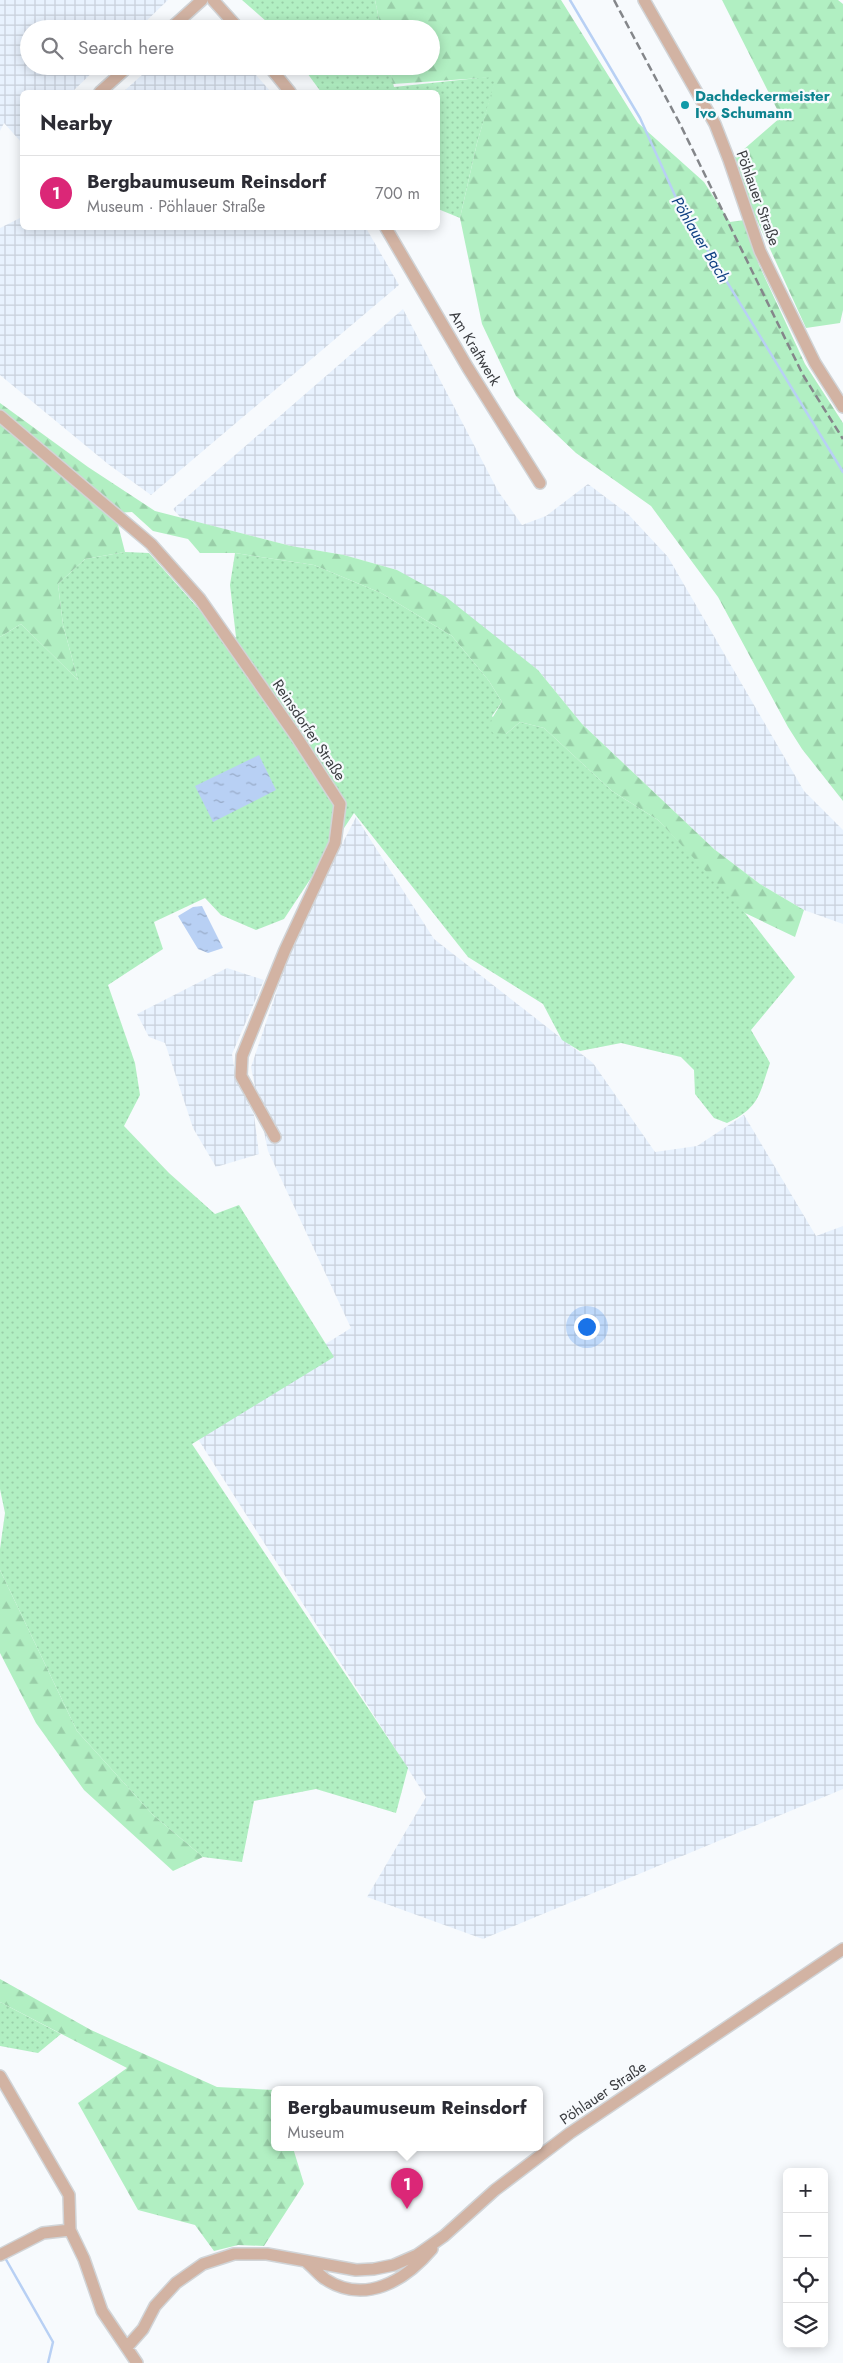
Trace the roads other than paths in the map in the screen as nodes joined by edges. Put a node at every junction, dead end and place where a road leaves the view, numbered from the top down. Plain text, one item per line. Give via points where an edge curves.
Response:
1 (202, 0) edge
2 (213, 0) edge
3 (644, 0) edge
4 (180, 20) edge
5 (230, 20) edge
6 (118, 75) edge
7 (276, 75) edge
8 (102, 90) edge
9 (288, 90) edge
10 (387, 230) edge
11 (843, 406) edge
12 (0, 416) edge
13 (540, 483) dead end
14 (275, 1137) dead end
15 (843, 1948) edge
16 (0, 2076) edge
17 (70, 2230) junction
18 (444, 2236) junction
19 (4, 2253) edge
20 (305, 2261) junction
21 (127, 2347) junction
22 (137, 2363) edge

1 - 4 street
2 - 5 street
3 - 11 street, Pöhlauer Straße via 714,124 760,251 815,363
6 - 8 street
7 - 9 street
10 - 13 street, Am Kraftwerk
12 - 14 street, Reinsdorfer Straße via 152,544 200,599 340,804 335,842 285,950 242,1056 241,1076
15 - 18 street, Pöhlauer Straße via 570,2133 495,2190
16 - 17 street via 69,2194
17 - 19 street via 42,2233
17 - 21 street via 102,2311
18 - 20 street, Pöhlauer Straße via 417,2255 374,2269 356,2270
18 - 20 street via 403,2278 369,2290 348,2289 325,2279
20 - 21 street, Pöhlauer Straße via 268,2254 234,2254 203,2264 176,2283 155,2306 143,2329
21 - 22 street

